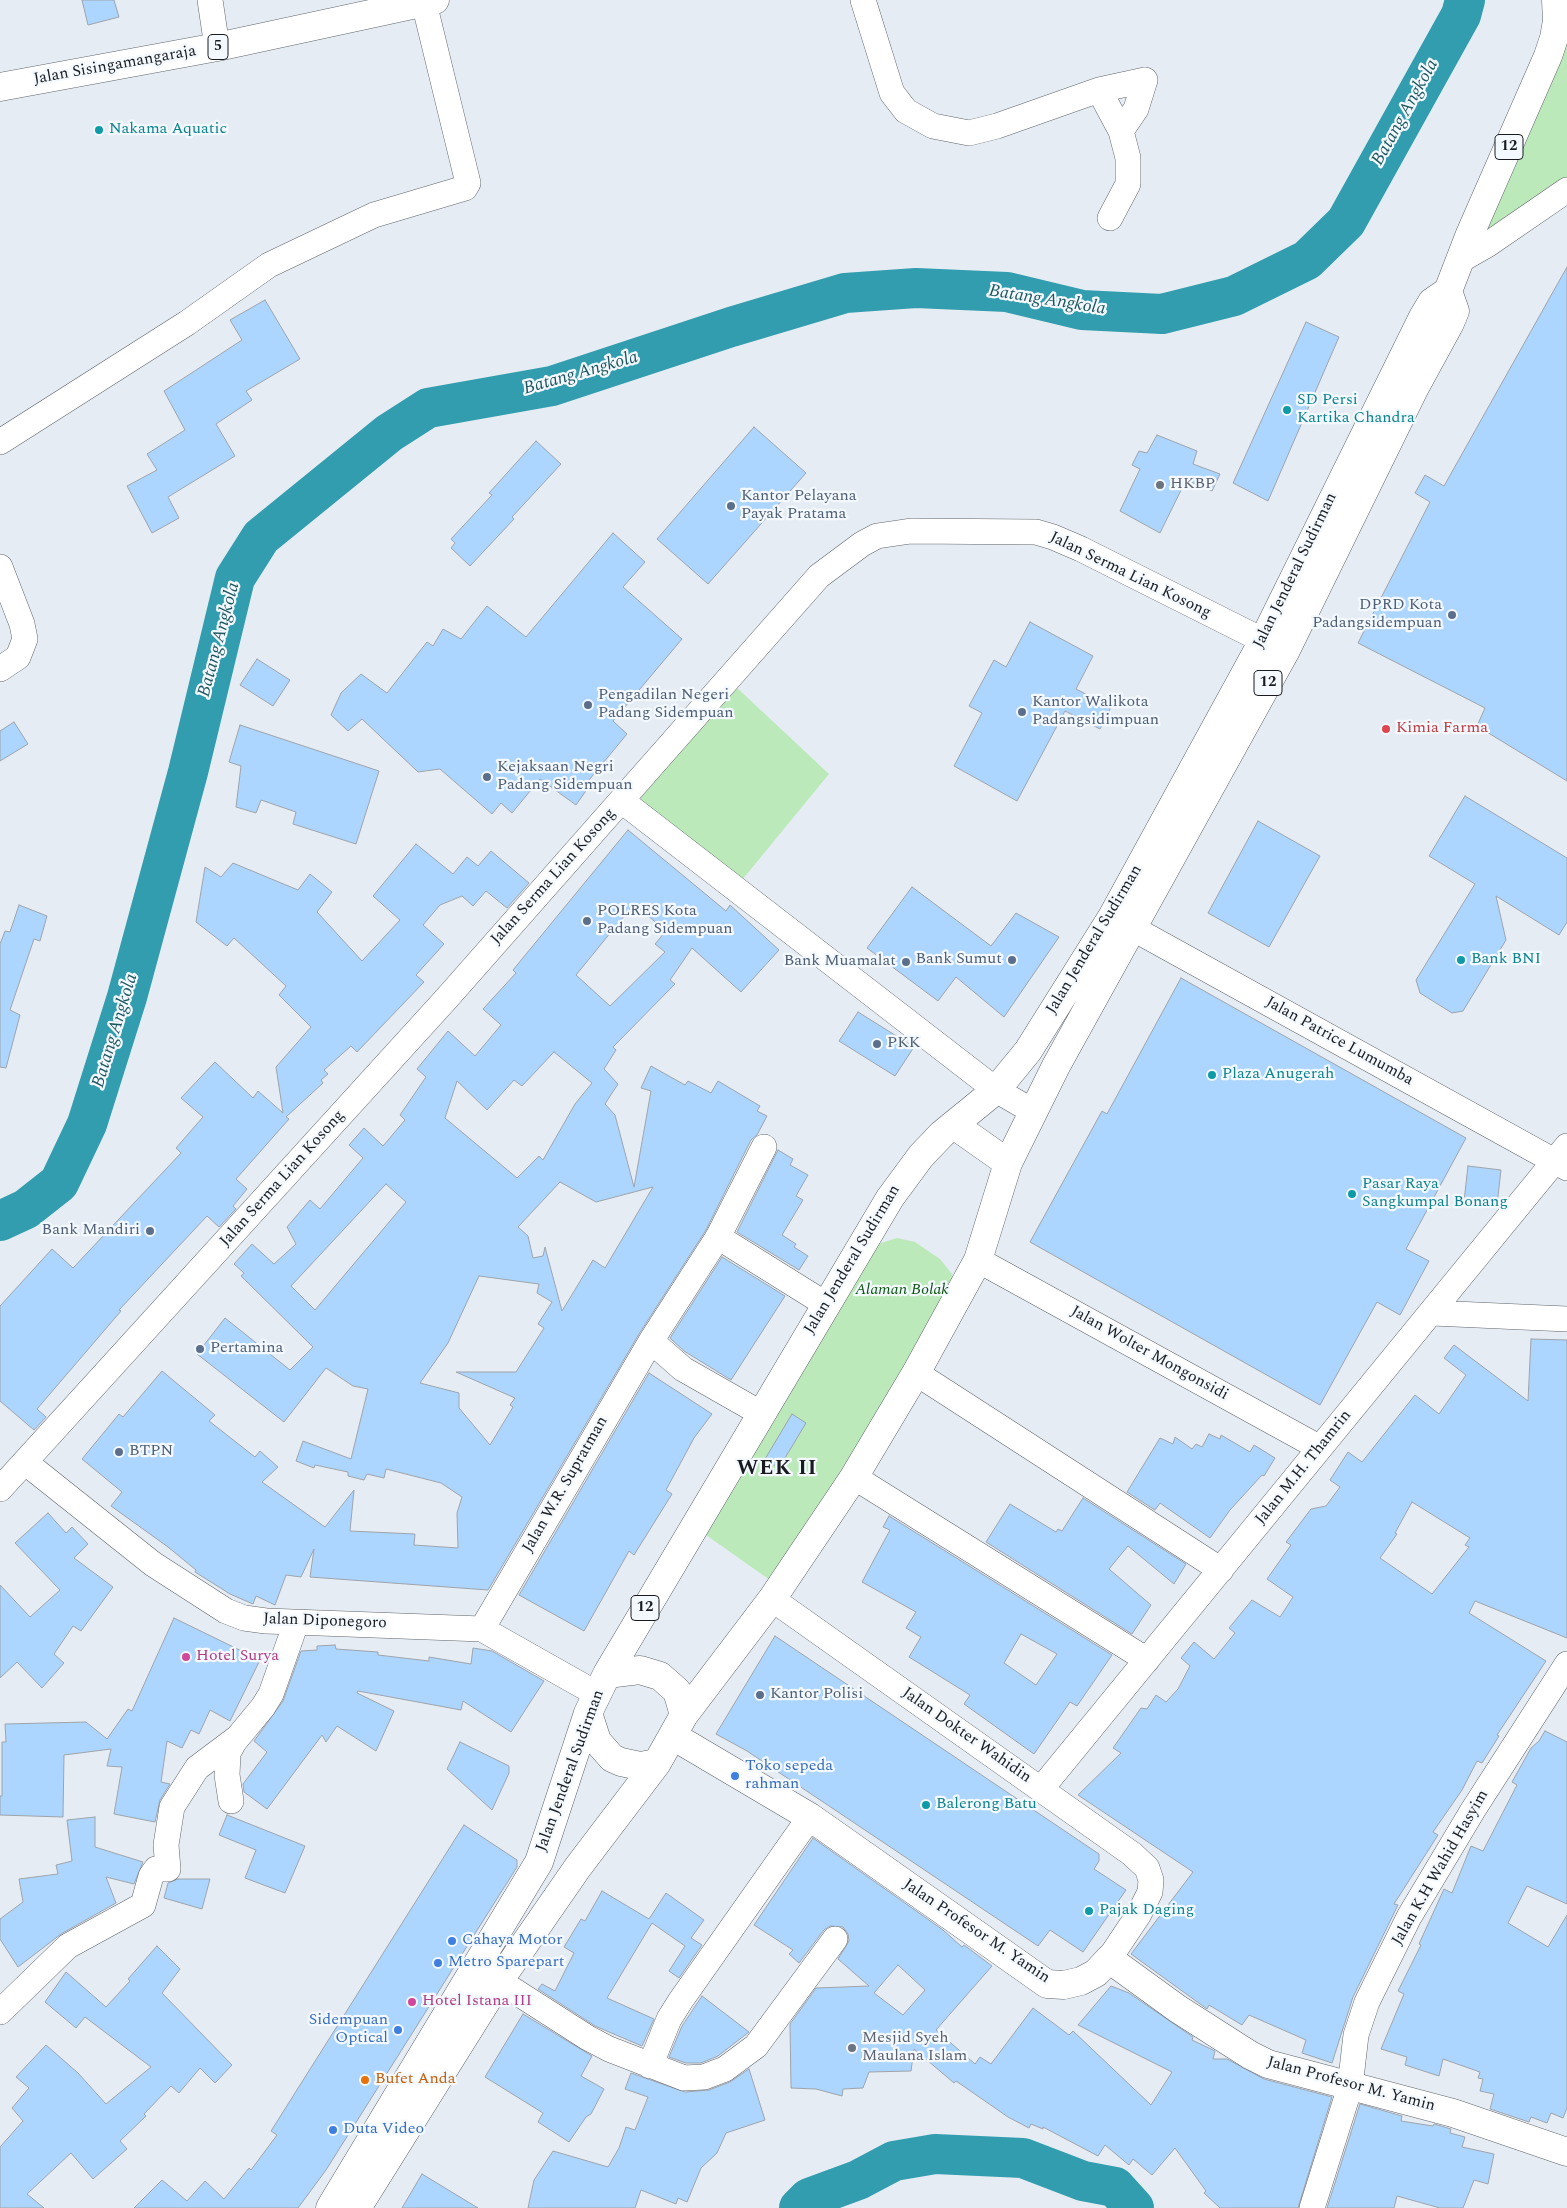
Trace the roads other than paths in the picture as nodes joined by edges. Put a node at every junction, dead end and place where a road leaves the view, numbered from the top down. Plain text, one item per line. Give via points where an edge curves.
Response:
1 (210, 0) edge
2 (863, 0) edge
3 (429, 2) edge
4 (1560, 15) edge
5 (217, 47) junction
6 (0, 87) edge
7 (1099, 90) junction
8 (1121, 131) junction
9 (1567, 190) edge
10 (1110, 218) dead end
11 (1459, 261) junction
12 (0, 442) edge
13 (0, 567) edge
14 (1274, 646) junction
15 (0, 669) edge
16 (622, 802) junction
17 (1123, 923) junction
18 (996, 1090) junction
19 (1034, 1112) junction
20 (954, 1125) junction
21 (764, 1147) dead end
22 (1563, 1158) edge
23 (1008, 1163) junction
24 (718, 1237) junction
25 (978, 1260) junction
26 (827, 1305) junction
27 (1432, 1313) junction
28 (1567, 1319) edge
29 (651, 1341) junction
30 (916, 1373) junction
31 (762, 1414) junction
32 (1320, 1448) junction
33 (26, 1463) junction
34 (854, 1478) junction
35 (0, 1488) edge
36 (1221, 1570) junction
37 (772, 1599) junction
38 (296, 1623) junction
39 (482, 1629) junction
40 (1147, 1660) junction
41 (1567, 1664) edge
42 (598, 1694) junction
43 (679, 1725) junction
44 (237, 1738) junction
45 (657, 1763) junction
46 (1041, 1789) junction
47 (231, 1801) dead end
48 (810, 1817) junction
49 (835, 1939) dead end
50 (1109, 1959) junction
51 (500, 1981) junction
52 (0, 2012) edge
53 (650, 2066) junction
54 (1350, 2087) junction
55 (1567, 2152) edge
56 (330, 2208) edge
57 (357, 2208) edge
58 (1312, 2208) edge

1 - 5 street
2 - 7 street via 892,93 906,111 933,126 969,133
3 - 5 main road, Jalan Sisingamangaraja / 5
3 - 12 street via 468,182 465,188 374,214 269,265 187,323
4 - 11 main road, Jalan Jenderal Sudirman / 12 via 1538,83
5 - 6 main road, Jalan Sisingamangaraja / 5
7 - 8 street
7 - 8 street via 1146,80 1136,109
8 - 10 street via 1128,158 1128,184
9 - 11 street via 1488,245
11 - 14 main road, Jalan Jenderal Sudirman / 12 via 1448,291 1432,302 1423,316
13 - 15 street via 25,639 18,657
14 - 16 street, Jalan Serma Lian Kosong via 1053,536 1019,530 911,531 878,536 819,576
14 - 17 main road, Jalan Jenderal Sudirman / 12
16 - 18 street
16 - 33 street, Jalan Serma Lian Kosong
17 - 18 main road, Jalan Jenderal Sudirman / 12
17 - 19 main road, Jalan Jenderal Sudirman / 12
17 - 22 street, Jalan Patrice Lumumba
18 - 19 street
18 - 20 main road, Jalan Jenderal Sudirman / 12
19 - 23 main road, Jalan Jenderal Sudirman / 12
20 - 23 main road
20 - 26 main road, Jalan Jenderal Sudirman / 12 via 904,1176
21 - 24 street, Jalan W.R. Supratman
22 - 27 street, Jalan M.H. Thamrin
23 - 25 main road, Jalan Jenderal Sudirman / 12
24 - 26 street
24 - 29 street, Jalan W.R. Supratman
25 - 30 main road, Jalan Jenderal Sudirman / 12
25 - 32 street, Jalan Wolter Mongonsidi
26 - 31 main road, Jalan Jenderal Sudirman / 12
27 - 28 street
27 - 32 street, Jalan M.H. Thamrin
29 - 31 street via 683,1369
29 - 39 street, Jalan W.R. Supratman
30 - 34 main road, Jalan Jenderal Sudirman / 12
30 - 36 street
31 - 42 main road, Jalan Jenderal Sudirman / 12
32 - 36 street, Jalan M.H. Thamrin
33 - 35 street, Jalan Serma Lian Kosong
33 - 38 street, Jalan Diponegoro via 154,1564 211,1602 244,1618
34 - 37 main road, Jalan Jenderal Sudirman / 12
34 - 40 street
36 - 40 street, Jalan M.H. Thamrin
37 - 43 main road, Jalan Jenderal Sudirman / 12
37 - 46 street, Jalan Dokter Wahidin
38 - 39 street, Jalan Diponegoro
38 - 44 street via 271,1694
39 - 42 street, Jalan Diponegoro
40 - 46 street, Jalan M.H. Thamrin
41 - 54 street, Jalan K.H Wahid Hasyim via 1484,1792 1410,1917 1367,2002 1356,2035
42 - 43 main road via 640,1670 660,1676 677,1691
42 - 45 main road via 597,1740 612,1758 640,1766
42 - 56 main road, Jalan Jenderal Sudirman / 12 via 539,1862
43 - 45 main road, Jalan Jenderal Sudirman / 12
43 - 48 main road, Jalan Profesor M. Yamin
44 - 47 street via 227,1760
44 - 52 street via 197,1768 172,1807 166,1845 168,1869 156,1869 151,1876 143,1905 68,1946
45 - 51 main road, Jalan Jenderal Sudirman / 12 via 578,1867
46 - 50 street, Jalan Dokter Wahidin via 1132,1854 1150,1874 1150,1892
48 - 50 main road, Jalan Profesor M. Yamin via 1047,1984 1081,1981 1096,1973
48 - 53 street via 681,2000 669,2019
49 - 53 street via 756,2046 738,2060 714,2074 694,2078 684,2078
50 - 54 main road, Jalan Profesor M. Yamin via 1250,2055 1288,2071
51 - 53 street via 588,2038
51 - 57 main road, Jalan Jenderal Sudirman / 12
54 - 55 main road, Jalan Profesor M. Yamin via 1453,2113
54 - 58 street, Jalan K.H Wahid Hasyim

